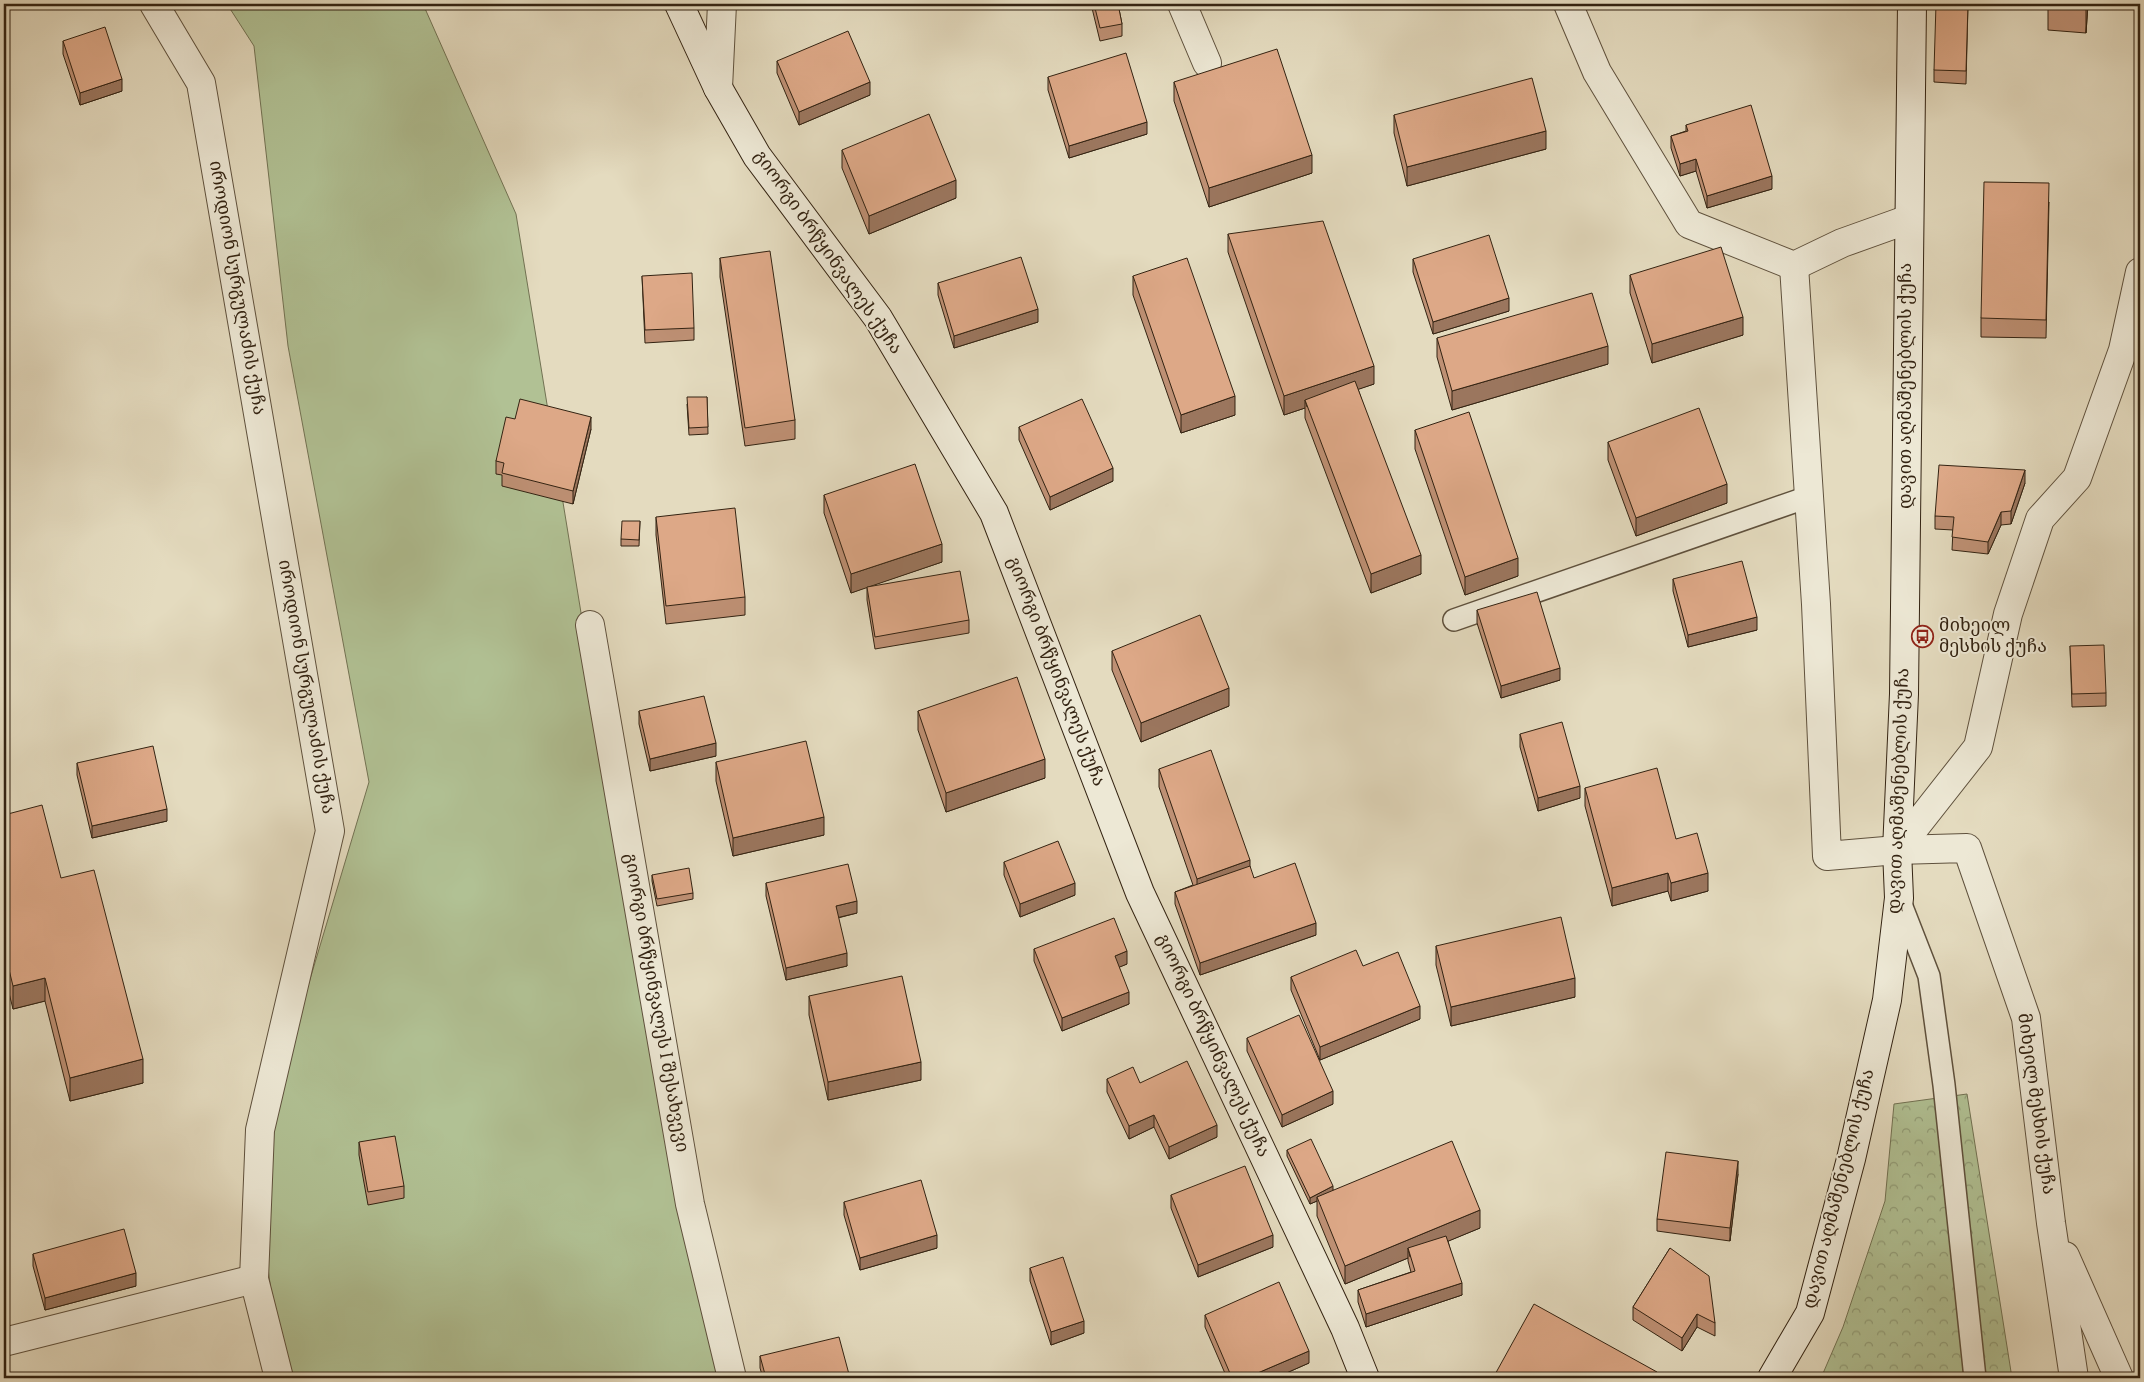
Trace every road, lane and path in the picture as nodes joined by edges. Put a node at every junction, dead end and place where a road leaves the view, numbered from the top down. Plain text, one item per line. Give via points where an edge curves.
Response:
1 (154, 4) edge
2 (678, 4) edge
3 (722, 4) edge
4 (1182, 4) edge
5 (1568, 4) edge
6 (1912, 4) edge
7 (1207, 64) dead end
8 (718, 88) junction
9 (1909, 219) junction
10 (1794, 266) junction
11 (2140, 272) edge
12 (1808, 497) junction
13 (1454, 620) dead end
14 (590, 625) dead end
15 (1897, 850) junction
16 (1899, 898) junction
17 (2051, 1223) junction
18 (254, 1279) junction
19 (4, 1342) edge
20 (279, 1378) edge
21 (732, 1378) edge
22 (1365, 1378) edge
23 (1772, 1378) edge
24 (1975, 1378) edge
25 (2074, 1378) edge
26 (2119, 1378) edge

1 - 18 street, იროდიონ სურგულაძის ქუჩა via 201,83 330,831 260,1130
2 - 8 street, გიორგი ბრწყინვალეს ქუჩა
3 - 8 street
4 - 7 street
5 - 10 street via 1597,72 1689,224
6 - 9 street, დავით აღმაშენებლის ქუჩა
8 - 22 street, გიორგი ბრწყინვალეს ქუჩა via 757,156 878,318 994,513 1140,894 1345,1328
9 - 10 street via 1842,243
9 - 15 street, დავით აღმაშენებლის ქუჩა via 1904,694
10 - 12 street
11 - 15 street via 2123,350 2077,478 2040,519 2008,614 1978,747
12 - 13 lane
12 - 15 street via 1827,856
14 - 21 street, გიორგი ბრწყინვალეს I შესახვევი via 690,1204
15 - 16 street, დავით აღმაშენებლის ქუჩა
15 - 17 street, მიხეილ მესხის ქუჩა via 1967,848 2026,1018
16 - 23 street, დავით აღმაშენებლის ქუჩა via 1887,1000 1810,1313
16 - 24 lane via 1929,976 1944,1085
17 - 25 street, მიხეილ მესხის ქუჩა
17 - 26 street
18 - 19 street
18 - 20 street, იროდიონ სურგულაძის ქუჩა

